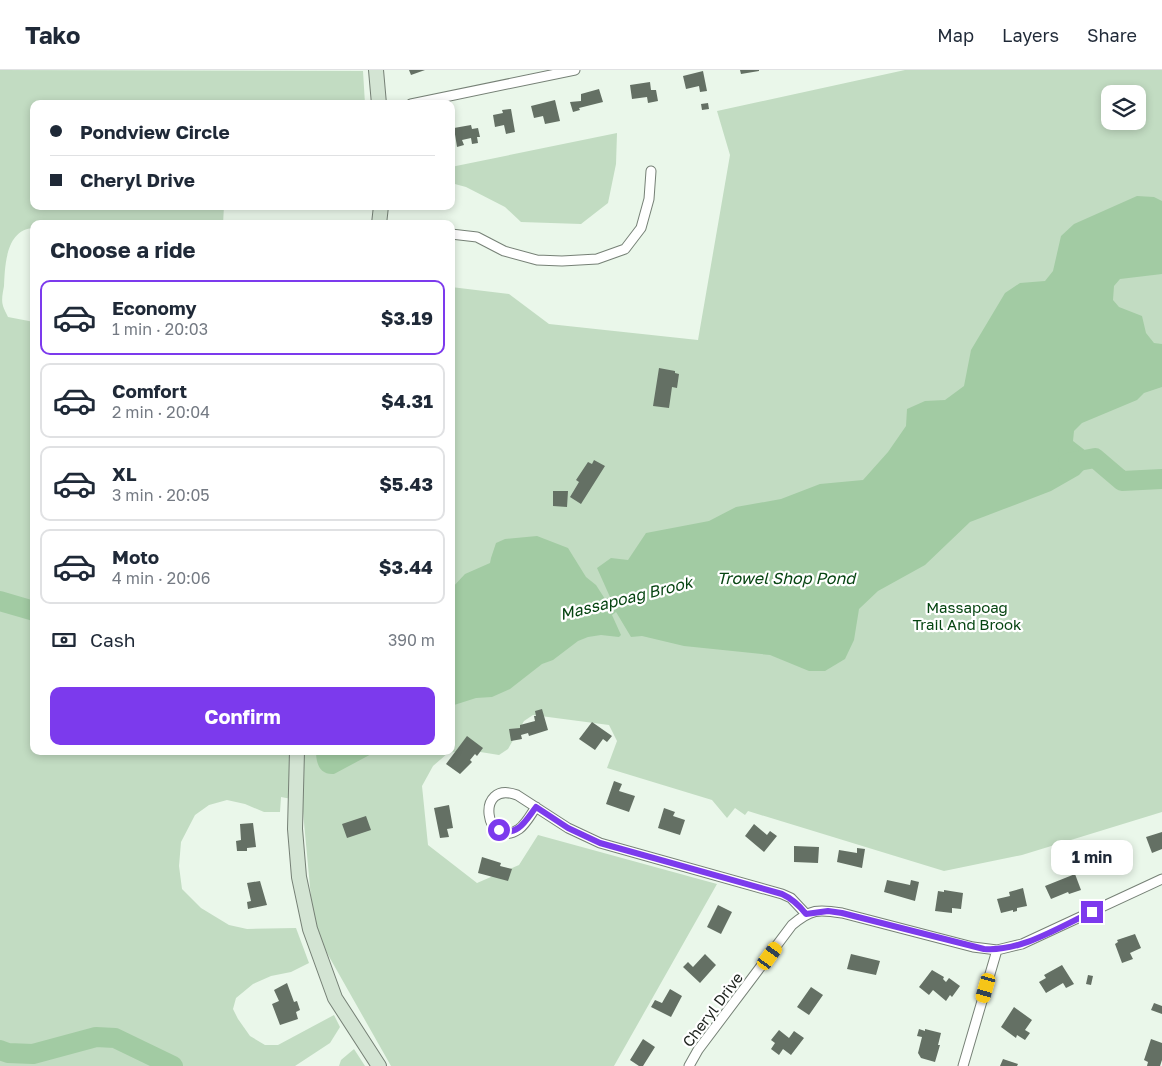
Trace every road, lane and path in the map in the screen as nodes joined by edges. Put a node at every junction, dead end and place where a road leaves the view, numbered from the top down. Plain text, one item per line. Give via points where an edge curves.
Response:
1 (376, 70) edge
2 (575, 70) edge
3 (379, 100) edge
4 (431, 100) edge
5 (651, 171) dead end
6 (455, 234) edge
7 (297, 755) edge
8 (536, 807) junction
9 (1162, 880) edge
10 (806, 914) junction
11 (997, 950) junction
12 (379, 1066) edge
13 (689, 1066) edge
14 (963, 1066) edge

1 - 3 main road
2 - 4 street
5 - 6 street via 649,199 641,228 624,249 597,259 536,260 504,251 477,237
7 - 12 main road via 295,829 299,876 310,929 335,998
8 - 8 street via 516,794 504,793 491,802 488,818 495,828 512,832 523,825
8 - 10 street via 568,828 600,843 782,894 792,898
9 - 11 street via 1022,944
10 - 11 street via 842,913 973,947
10 - 13 street, Cheryl Drive via 792,925
11 - 14 street

